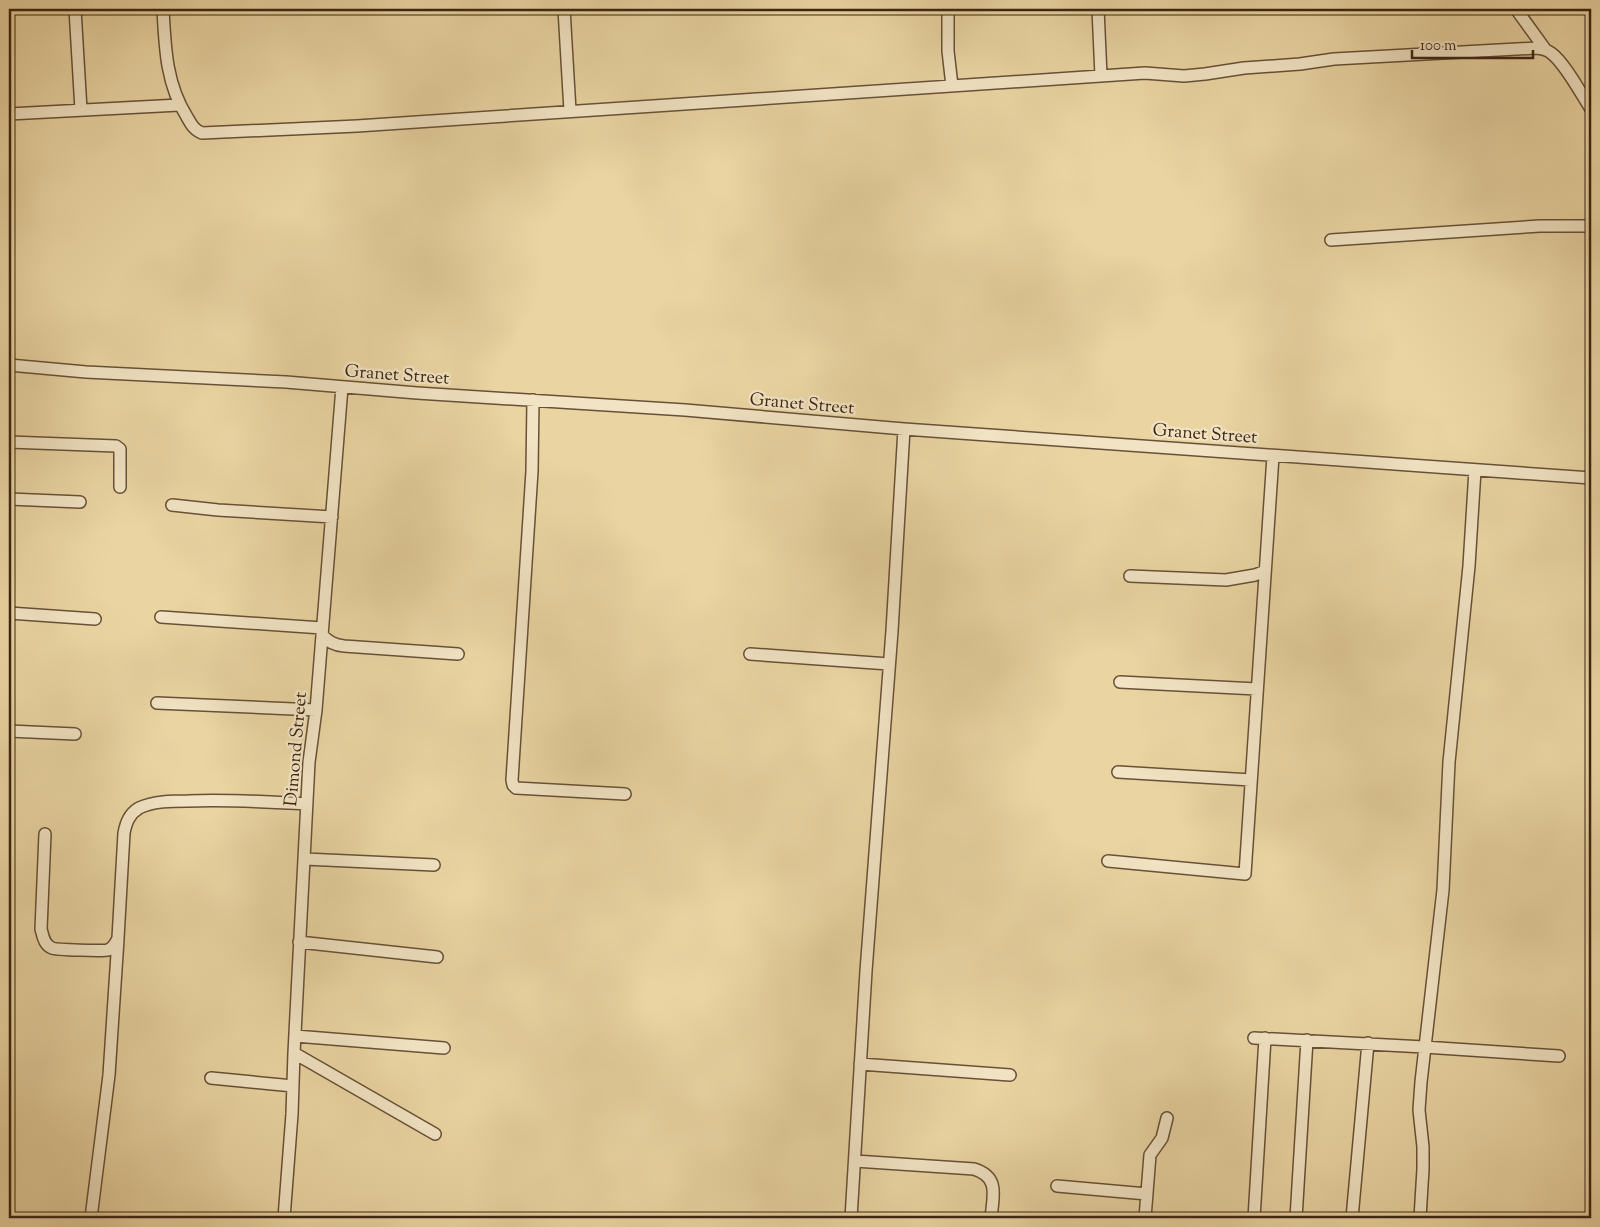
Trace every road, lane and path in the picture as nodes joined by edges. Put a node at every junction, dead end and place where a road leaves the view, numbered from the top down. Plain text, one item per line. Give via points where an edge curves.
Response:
1 (75, 9) edge
2 (163, 9) edge
3 (564, 9) edge
4 (948, 9) edge
5 (1098, 9) edge
6 (1516, 9) edge
7 (1545, 49) junction
8 (1101, 76) junction
9 (952, 86) junction
10 (179, 105) junction
11 (1591, 109) edge
12 (81, 110) junction
13 (570, 111) junction
14 (9, 114) edge
15 (1591, 226) edge
16 (1331, 240) dead end
17 (9, 365) edge
18 (342, 387) junction
19 (533, 400) junction
20 (904, 429) junction
21 (9, 442) edge
22 (1273, 456) junction
23 (1475, 470) junction
24 (1591, 478) edge
25 (120, 487) dead end
26 (9, 499) edge
27 (80, 502) dead end
28 (172, 505) dead end
29 (332, 516) junction
30 (1265, 571) junction
31 (1130, 576) dead end
32 (9, 613) edge
33 (161, 617) dead end
34 (96, 619) dead end
35 (322, 631) junction
36 (458, 654) dead end
37 (750, 654) dead end
38 (889, 664) junction
39 (1120, 682) dead end
40 (1257, 689) junction
41 (157, 704) dead end
42 (316, 710) junction
43 (9, 731) edge
44 (75, 734) dead end
45 (1118, 772) dead end
46 (1251, 780) junction
47 (626, 794) dead end
48 (307, 804) junction
49 (45, 834) dead end
50 (305, 859) junction
51 (1108, 861) dead end
52 (434, 865) dead end
53 (118, 938) junction
54 (299, 942) junction
55 (437, 957) dead end
56 (295, 1036) junction
57 (1307, 1040) junction
58 (1368, 1043) junction
59 (1424, 1046) junction
60 (444, 1048) dead end
61 (294, 1053) junction
62 (1559, 1056) dead end
63 (860, 1064) junction
64 (1010, 1075) dead end
65 (211, 1078) dead end
66 (293, 1086) junction
67 (1167, 1118) dead end
68 (436, 1134) dead end
69 (854, 1161) junction
70 (1057, 1186) dead end
71 (1147, 1194) junction
72 (90, 1218) edge
73 (284, 1218) edge
74 (851, 1218) edge
75 (991, 1218) edge
76 (1145, 1218) edge
77 (1254, 1218) edge
78 (1296, 1218) edge
79 (1352, 1218) edge
80 (1420, 1218) edge

1 - 12 street
2 - 10 street via 167,67
3 - 13 street
4 - 9 street
5 - 8 street
6 - 7 street
7 - 8 street via 1334,59 1184,76 1145,73
7 - 11 street via 1562,64
8 - 9 street
9 - 13 street
10 - 12 street
10 - 13 street via 195,129 202,132 357,126
12 - 14 street
15 - 16 street via 1540,226
17 - 18 street, Granet Street
18 - 19 street, Granet Street
18 - 29 street, Dimond Street
19 - 20 street, Granet Street
19 - 47 street via 532,471 513,785 516,788
20 - 22 street, Granet Street
20 - 38 street
21 - 25 street via 116,446 120,449
22 - 23 street, Granet Street
22 - 30 street
23 - 24 street, Granet Street
23 - 59 street via 1469,566 1449,762 1443,890
26 - 27 street
28 - 29 street
29 - 35 street, Dimond Street
30 - 31 street via 1255,576 1226,580
30 - 40 street
32 - 34 street
33 - 35 street
35 - 36 street via 329,642 336,645
35 - 42 street, Dimond Street
37 - 38 street
38 - 63 street
39 - 40 street
40 - 46 street
41 - 42 street
42 - 48 street, Dimond Street
43 - 44 street
45 - 46 street
46 - 51 street via 1245,874
48 - 50 street, Dimond Street
48 - 53 street via 169,801 151,804 131,814 124,833
49 - 53 street via 41,929 44,941 52,948 100,951 109,950
50 - 52 street
50 - 54 street, Dimond Street
53 - 72 street via 110,1075
54 - 55 street
54 - 56 street, Dimond Street
56 - 60 street
56 - 61 street, Dimond Street
57 - 58 street
57 - 77 street via 1259,1038
57 - 78 street
58 - 59 street
58 - 79 street
59 - 62 street
59 - 80 street via 1419,1110 1423,1147
61 - 66 street, Dimond Street
61 - 68 street
63 - 64 street
63 - 69 street
65 - 66 street
66 - 73 street, Dimond Street
67 - 71 street via 1162,1138 1150,1155
69 - 74 street
69 - 75 street via 983,1172 990,1177 992,1184
70 - 71 street
71 - 76 street

